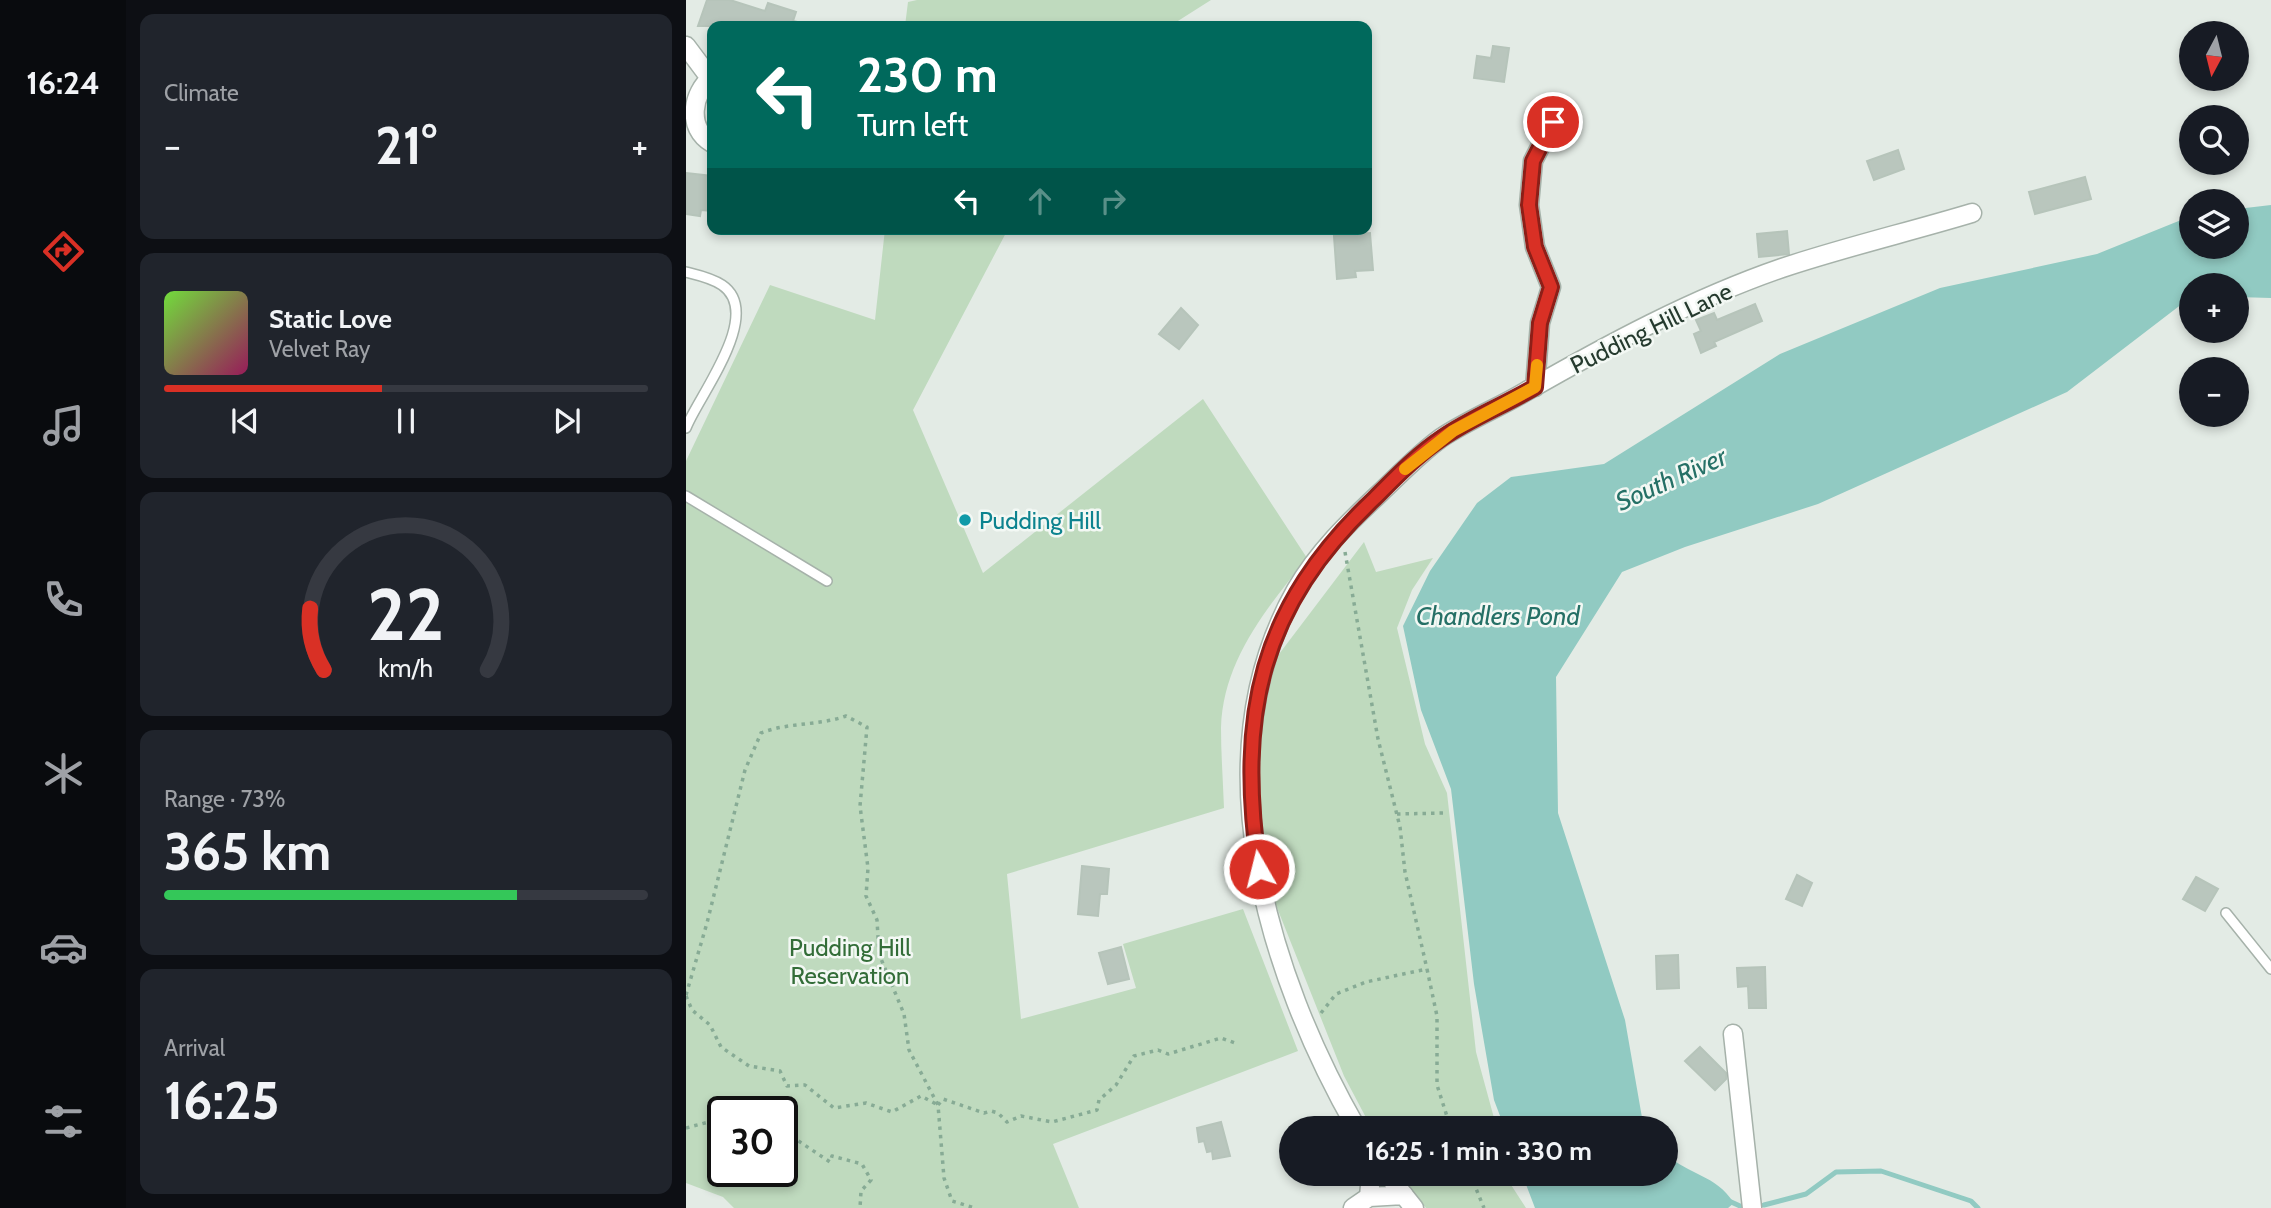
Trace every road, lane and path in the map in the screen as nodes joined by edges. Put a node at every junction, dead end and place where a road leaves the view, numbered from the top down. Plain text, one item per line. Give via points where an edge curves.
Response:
1 (686, 46) edge
2 (707, 73) edge
3 (707, 82) edge
4 (1553, 122) dead end
5 (707, 137) edge
6 (1972, 213) dead end
7 (686, 272) edge
8 (1535, 387) junction
9 (686, 428) edge
10 (686, 496) edge
11 (1343, 543) dead end
12 (827, 581) dead end
13 (1397, 814) junction
14 (1445, 814) dead end
15 (2226, 913) dead end
16 (1427, 969) junction
17 (2271, 969) edge
18 (686, 995) edge
19 (1320, 1015) dead end
20 (1733, 1034) dead end
21 (1235, 1043) dead end
22 (938, 1105) junction
23 (1351, 1116) edge
24 (1447, 1116) edge
25 (707, 1122) edge
26 (686, 1128) edge
27 (798, 1141) edge
28 (1370, 1186) edge
29 (1396, 1186) edge
30 (1475, 1186) edge
31 (1369, 1197) junction
32 (1409, 1202) edge
33 (860, 1208) edge
34 (975, 1208) edge
35 (1353, 1208) edge
36 (1484, 1208) edge
37 (1752, 1208) edge

1 - 2 street
3 - 5 street via 698,92 694,110 697,126
4 - 8 street via 1533,161 1529,205 1535,247 1551,287 1540,323
6 - 8 street, Pudding Hill Lane via 1761,276 1604,345
7 - 9 lane via 725,287 732,297 734,316 724,358
8 - 23 street, Pudding Hill Lane via 1440,439 1335,536 1282,619 1260,683 1251,792 1264,894 1311,1035
10 - 12 lane
11 - 13 path via 1378,739
13 - 14 path
13 - 16 path
15 - 17 lane
16 - 19 path via 1366,982 1336,994
16 - 24 path via 1437,1016 1437,1085
18 - 22 path via 721,1047 749,1066 780,1071 787,1087 805,1085 834,1108 866,1103 892,1112 921,1096
18 - 22 path via 745,770 761,733 782,724 846,716 867,727 860,806 866,896 877,920 879,954 904,1014 909,1051
20 - 37 street
21 - 22 path via 1221,1038 1168,1054 1158,1050 1134,1056 1116,1085 1099,1100 1097,1110 1052,1122 1021,1116 1007,1122 991,1111 984,1113 943,1099
22 - 34 path via 944,1178 952,1201
25 - 26 path
27 - 33 path via 830,1162 832,1156 862,1164 871,1180 861,1191
28 - 31 street
29 - 32 street
30 - 36 path
31 - 32 street
31 - 35 street

